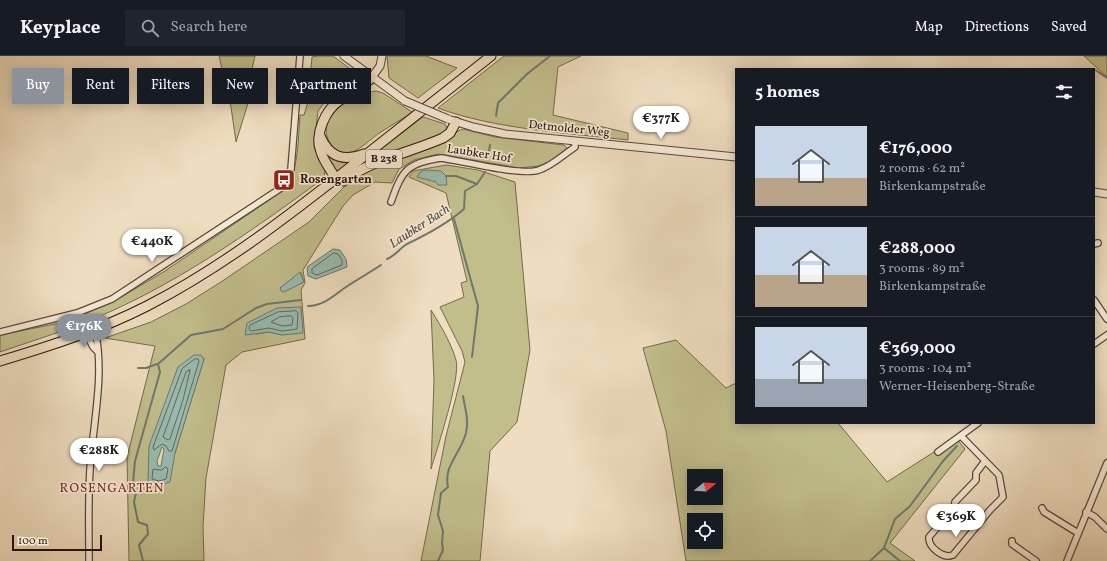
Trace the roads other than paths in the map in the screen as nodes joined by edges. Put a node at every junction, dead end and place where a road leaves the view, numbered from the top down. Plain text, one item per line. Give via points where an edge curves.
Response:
1 (300, 56) edge
2 (344, 56) edge
3 (382, 56) edge
4 (491, 56) edge
5 (372, 77) junction
6 (452, 121) junction
7 (320, 135) junction
8 (575, 142) junction
9 (373, 150) junction
10 (735, 157) edge
11 (336, 179) junction
12 (1095, 192) edge
13 (1107, 194) edge
14 (312, 198) junction
15 (391, 202) dead end
16 (1095, 301) edge
17 (1107, 319) edge
18 (90, 331) junction
19 (0, 332) edge
20 (1107, 335) edge
21 (1095, 343) edge
22 (97, 351) junction
23 (0, 361) edge
24 (977, 424) edge
25 (961, 436) junction
26 (938, 452) dead end
27 (985, 461) junction
28 (1107, 463) edge
29 (1042, 508) dead end
30 (1086, 512) junction
31 (1107, 529) edge
32 (1078, 533) junction
33 (1012, 541) dead end
34 (89, 561) edge
35 (1036, 561) edge
36 (1066, 561) edge

1 - 19 street via 291,169 281,188 112,299 77,313
2 - 5 street, Detmolder Weg
3 - 5 street via 380,66
4 - 9 main road, B 238
5 - 6 street, Detmolder Weg, bridge via 405,100
5 - 7 main road via 332,108 323,121
6 - 8 street, Detmolder Weg via 505,134
6 - 14 main road, B 238 via 450,133 443,138 379,161 351,175 333,189
7 - 9 main road via 329,152 336,157 350,158
7 - 11 main road via 321,153
8 - 10 street, Detmolder Weg
8 - 15 street, Laubker Hof via 574,147 552,164 538,170 518,171 441,158 429,160 404,172
9 - 11 main road, B 238
11 - 14 main road, B 238
12 - 13 street
14 - 18 main road, B 238 via 196,279 147,306
16 - 17 street
18 - 22 street via 93,347
18 - 22 street via 98,346
18 - 23 main road, B 238 via 46,348
20 - 21 street
22 - 34 street via 99,367 90,470
24 - 25 street
25 - 26 street
25 - 27 street
27 - 27 street via 999,475 1003,497 953,555 945,555 932,547 929,537 954,508 955,502 976,480 976,473
28 - 30 street
29 - 32 street via 1044,512
30 - 31 street
30 - 32 street
32 - 36 street
33 - 35 street via 1012,544

